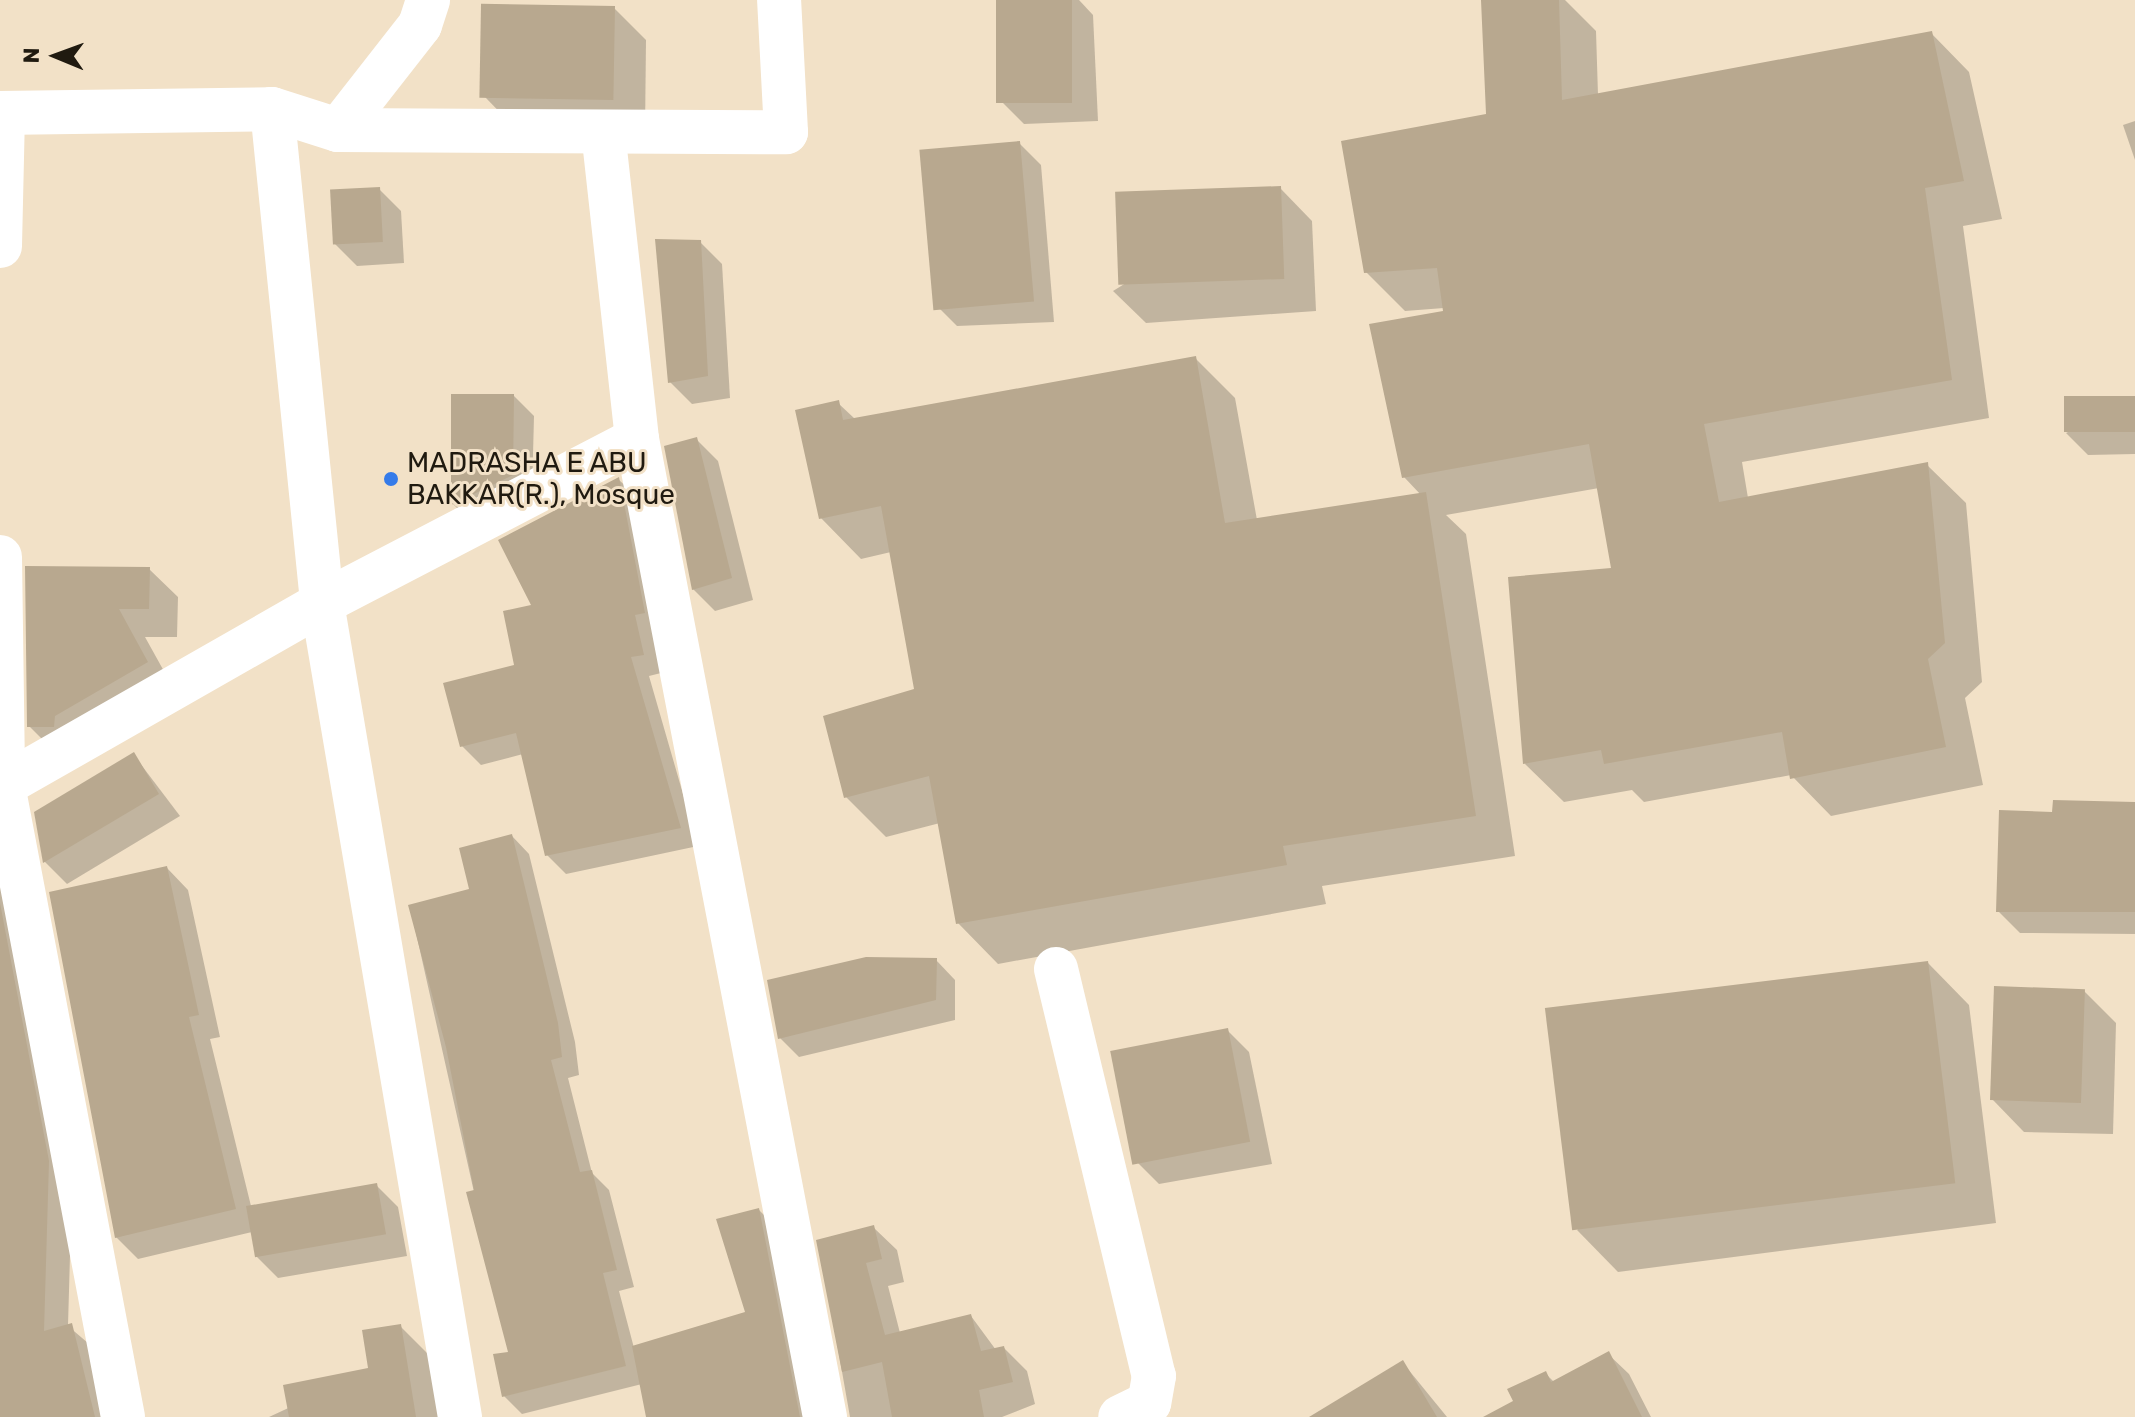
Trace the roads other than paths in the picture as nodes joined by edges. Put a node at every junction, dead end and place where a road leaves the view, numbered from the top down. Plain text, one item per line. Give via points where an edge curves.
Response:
1 (428, 0) edge
2 (779, 0) edge
3 (272, 109) junction
4 (1, 113) edge
5 (338, 130) junction
6 (603, 133) junction
7 (0, 246) edge
8 (637, 439) junction
9 (0, 557) edge
10 (322, 603) junction
11 (2, 786) edge
12 (1056, 969) dead end
13 (123, 1417) edge
14 (460, 1417) edge
15 (825, 1417) edge
16 (1120, 1417) edge

1 - 5 street via 420,25
2 - 6 street via 786,132
3 - 4 street
3 - 5 street
3 - 10 street
4 - 7 street
5 - 6 street
6 - 8 street
8 - 10 street
8 - 15 street
9 - 11 street
10 - 11 street
10 - 14 street
11 - 13 street
12 - 16 street via 1154,1376 1149,1403

